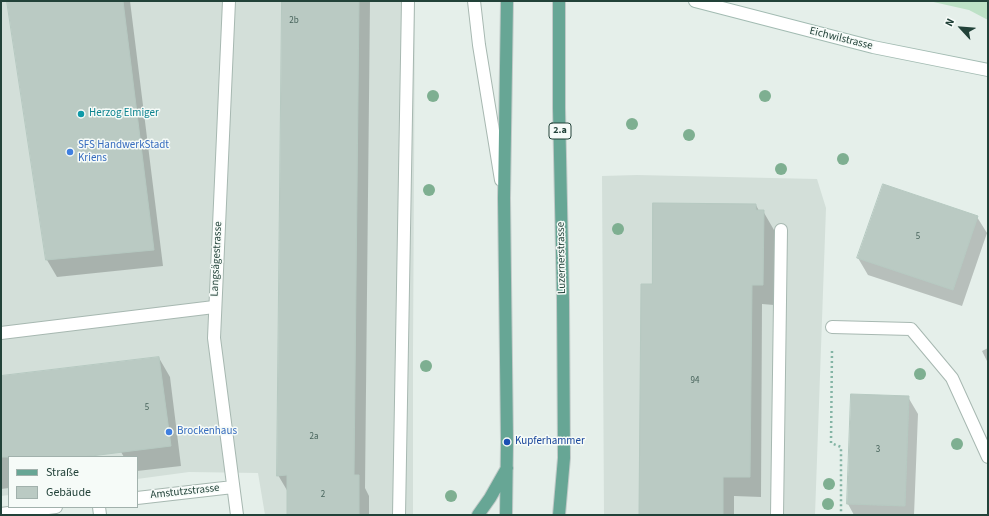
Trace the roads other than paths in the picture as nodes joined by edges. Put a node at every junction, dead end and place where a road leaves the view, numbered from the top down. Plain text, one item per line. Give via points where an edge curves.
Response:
1 (229, 1) edge
2 (408, 1) edge
3 (474, 1) edge
4 (507, 1) edge
5 (559, 1) edge
6 (695, 1) edge
7 (988, 70) edge
8 (504, 198) junction
9 (781, 230) dead end
10 (214, 307) junction
11 (832, 326) road end
12 (1, 333) edge
13 (988, 457) edge
14 (507, 467) junction
15 (232, 487) junction
16 (138, 498) edge
17 (48, 508) edge
18 (1, 514) edge
19 (237, 515) edge
20 (399, 515) edge
21 (478, 515) edge
22 (506, 515) edge
23 (559, 515) edge
24 (777, 515) edge

1 - 10 street, Langsägestrasse
2 - 20 street
3 - 8 street
4 - 8 main road
5 - 23 main road, Luzernerstrasse / 2.a via 564,458
6 - 7 street, Eichwilstrasse via 873,47
8 - 14 main road
9 - 24 street
10 - 12 street
10 - 15 street, Langsägestrasse via 214,338
11 - 13 street via 911,329 952,378
14 - 21 main road
14 - 22 main road
15 - 16 street, Amstutzstrasse
15 - 19 street, Langsägestrasse
17 - 18 street

